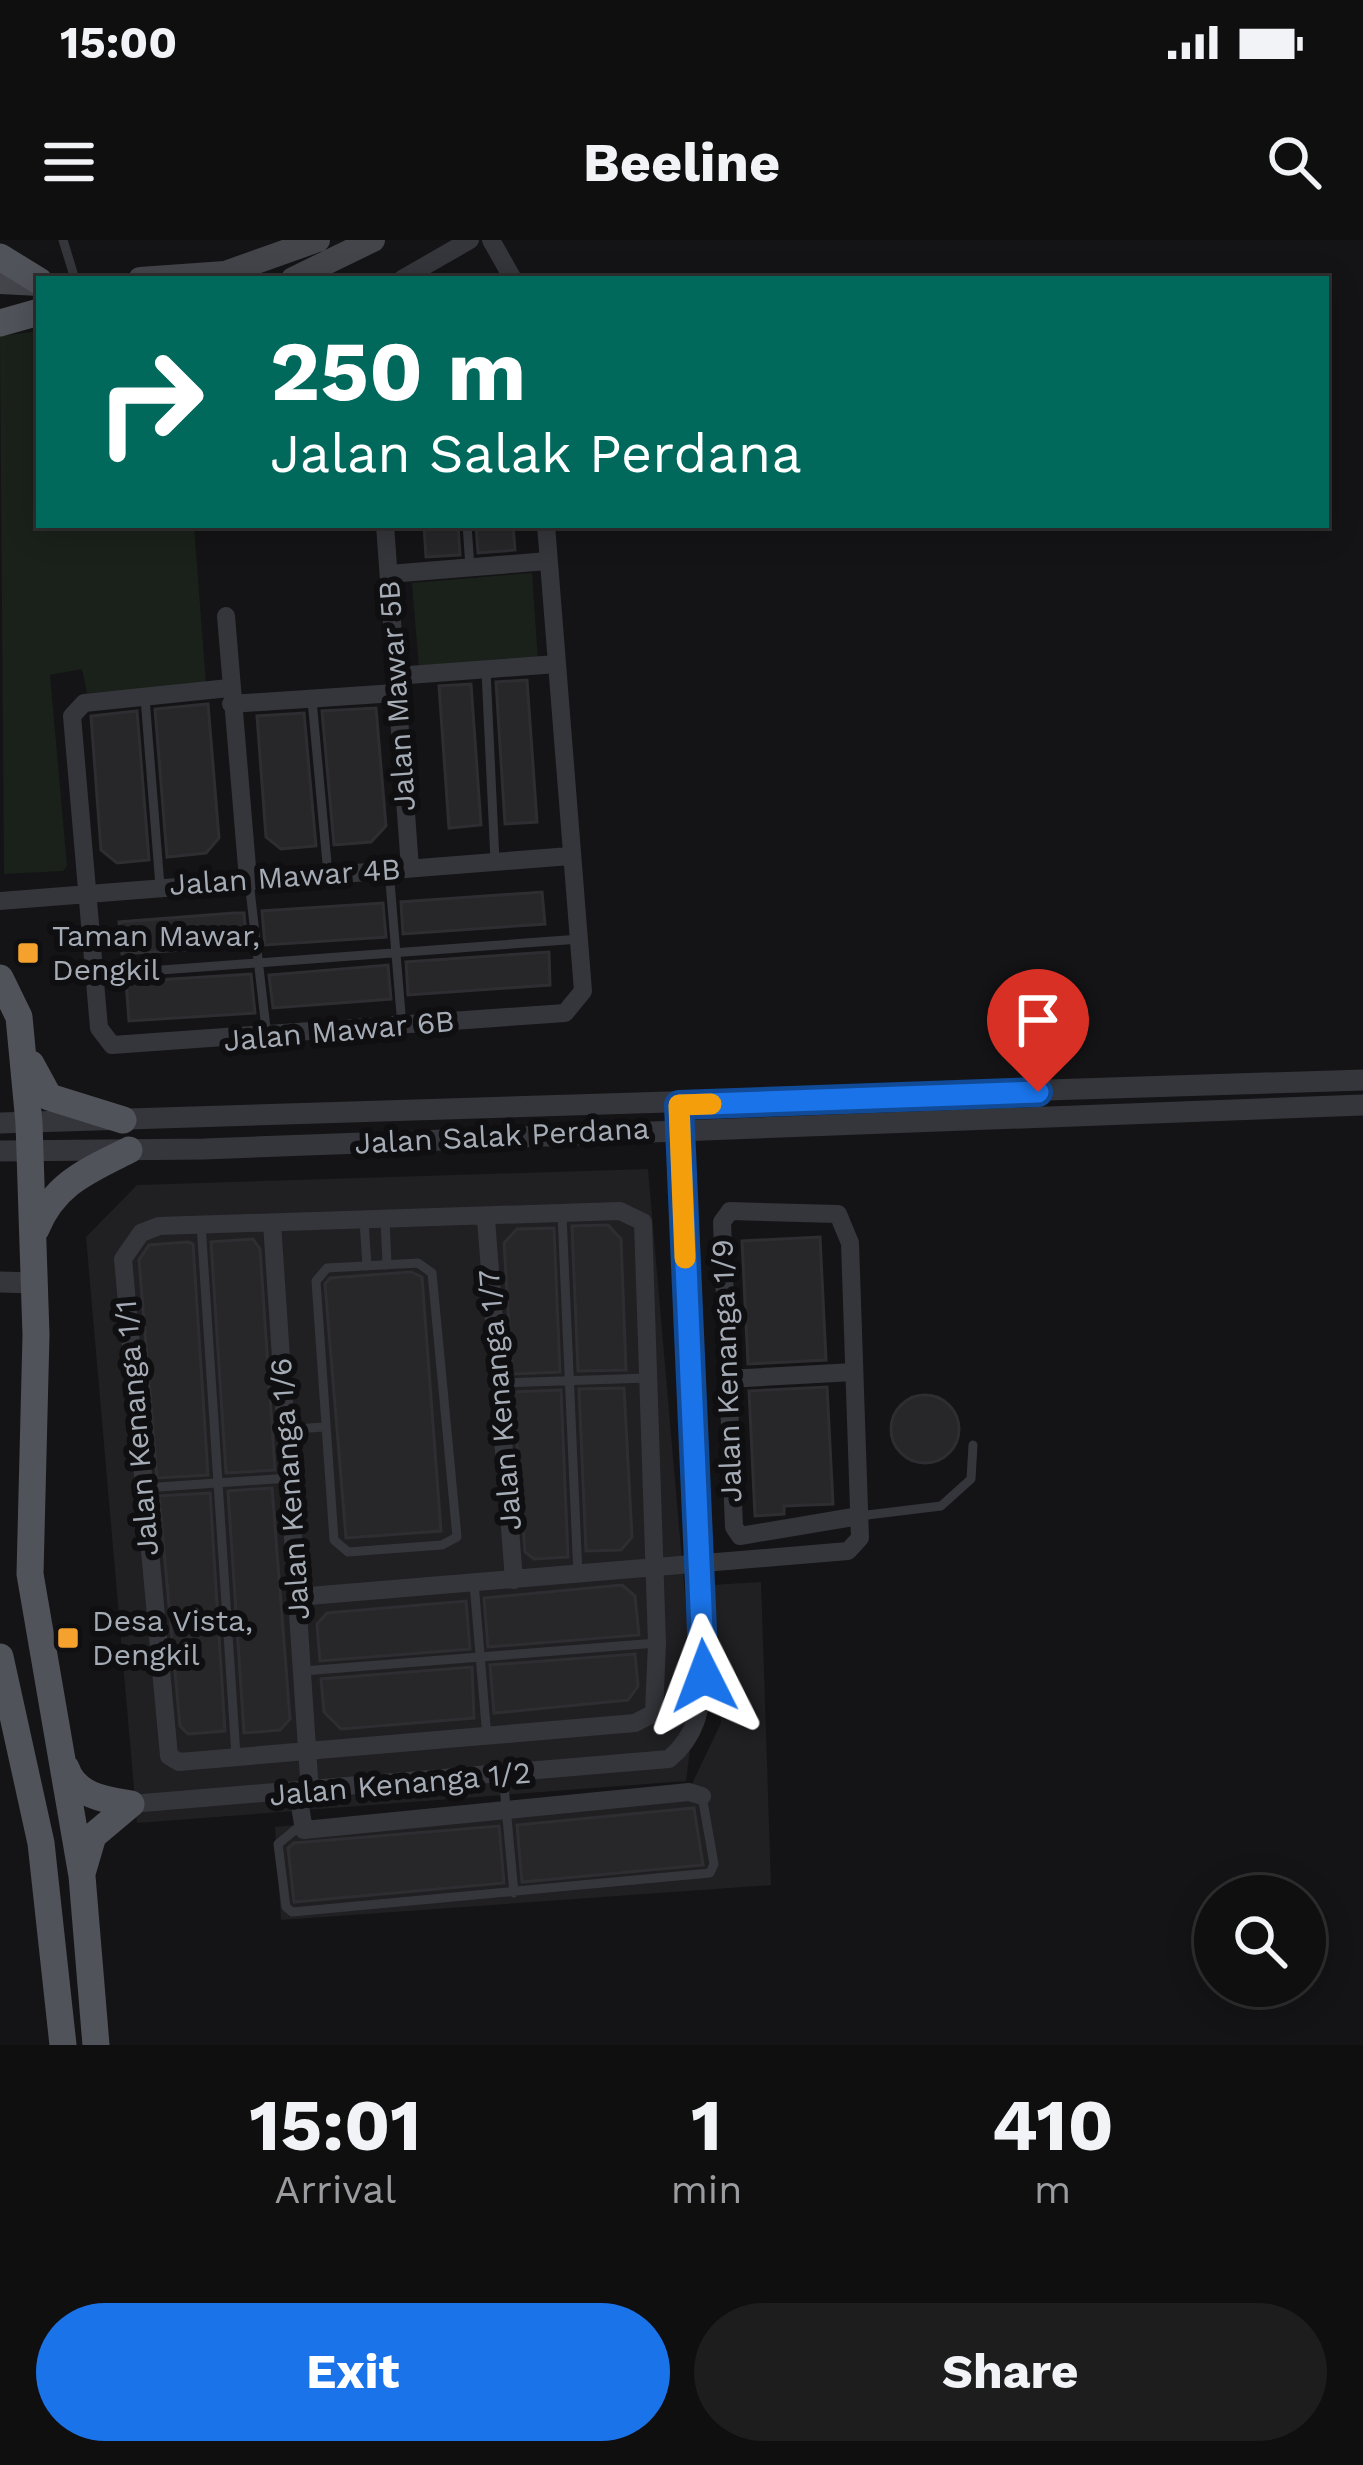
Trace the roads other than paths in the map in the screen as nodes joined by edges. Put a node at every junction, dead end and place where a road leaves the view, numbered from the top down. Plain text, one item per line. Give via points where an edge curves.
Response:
1 (63, 240) edge
2 (318, 240) edge
3 (373, 240) edge
4 (470, 240) edge
5 (490, 240) edge
6 (0, 256) edge
7 (74, 276) edge
8 (182, 276) edge
9 (299, 276) edge
10 (407, 276) edge
11 (510, 276) edge
12 (36, 281) edge
13 (0, 282) edge
14 (36, 283) edge
15 (36, 311) edge
16 (0, 312) edge
17 (36, 312) edge
18 (0, 323) edge
19 (385, 528) edge
20 (467, 528) edge
21 (546, 528) edge
22 (548, 561) junction
23 (470, 569) junction
24 (389, 574) junction
25 (226, 616) dead end
26 (557, 664) junction
27 (486, 671) junction
28 (394, 684) junction
29 (230, 696) junction
30 (145, 698) junction
31 (312, 699) junction
32 (570, 856) junction
33 (495, 861) junction
34 (400, 868) junction
35 (328, 874) junction
36 (248, 879) junction
37 (160, 886) junction
38 (84, 892) junction
39 (0, 901) edge
40 (580, 939) junction
41 (396, 952) junction
42 (260, 962) junction
43 (93, 975) junction
44 (0, 978) edge
45 (402, 1026) junction
46 (267, 1037) junction
47 (23, 1043) junction
48 (1363, 1080) edge
49 (1304, 1082) junction
50 (1363, 1105) edge
51 (1306, 1108) junction
52 (679, 1116) junction
53 (123, 1120) junction
54 (0, 1123) edge
55 (30, 1137) junction
56 (0, 1150) edge
57 (129, 1150) junction
58 (562, 1214) junction
59 (486, 1219) junction
60 (374, 1221) junction
61 (272, 1223) junction
62 (201, 1224) junction
63 (34, 1233) junction
64 (387, 1265) junction
65 (367, 1266) junction
66 (0, 1282) edge
67 (35, 1289) junction
68 (0, 1294) edge
69 (854, 1372) junction
70 (647, 1378) junction
71 (728, 1379) junction
72 (569, 1380) junction
73 (499, 1383) junction
74 (322, 1427) junction
75 (286, 1430) junction
76 (973, 1445) dead end
77 (289, 1478) junction
78 (218, 1483) junction
79 (142, 1488) junction
80 (859, 1516) junction
81 (698, 1565) junction
82 (653, 1569) junction
83 (578, 1575) junction
84 (514, 1580) junction
85 (474, 1583) junction
86 (297, 1598) junction
87 (657, 1643) junction
88 (480, 1657) junction
89 (0, 1658) edge
90 (302, 1671) junction
91 (487, 1738) junction
92 (59, 1748) junction
93 (307, 1755) junction
94 (237, 1761) junction
95 (503, 1775) junction
96 (304, 1794) junction
97 (702, 1796) joint
98 (131, 1804) junction
99 (507, 1811) junction
100 (301, 1825) junction
101 (82, 1876) junction
102 (514, 1893) junction
103 (63, 2045) edge
104 (96, 2045) edge

1 - 7 lane
2 - 8 main road via 225,273
3 - 9 main road
4 - 10 street
5 - 11 street
6 - 12 main road
13 - 14 main road
15 - 16 main road
17 - 18 main road
19 - 24 street, Jalan Mawar 5B
20 - 23 lane
21 - 22 street
22 - 23 street
22 - 26 street
23 - 24 street
24 - 28 street, Jalan Mawar 5B
25 - 29 street
26 - 27 street
26 - 32 street
27 - 28 street
27 - 33 lane
28 - 31 street
28 - 34 street, Jalan Mawar 5B
29 - 30 street
29 - 31 street
29 - 36 street
30 - 37 lane
30 - 38 street via 83,703 72,716
31 - 35 lane
32 - 33 street, Jalan Mawar 4B
32 - 40 street
33 - 34 street, Jalan Mawar 4B
34 - 35 street, Jalan Mawar 4B
34 - 41 lane
35 - 36 street, Jalan Mawar 4B
36 - 37 street, Jalan Mawar 4B
36 - 42 lane
37 - 38 street, Jalan Mawar 4B
38 - 39 street, Jalan Mawar 4B
38 - 43 street
40 - 41 lane
40 - 45 street, Jalan Mawar 6B via 583,991 565,1013
41 - 42 lane
41 - 45 lane
42 - 43 lane
42 - 46 lane
43 - 46 street, Jalan Mawar 6B via 98,1028 112,1045
44 - 47 main road
45 - 46 street, Jalan Mawar 6B
47 - 53 main road via 49,1097
47 - 55 main road
48 - 49 street, Jalan Salak Perdana
49 - 51 street
49 - 52 street, Jalan Salak Perdana
50 - 51 street, Jalan Salak Perdana
51 - 52 street, Jalan Salak Perdana
52 - 53 street, Jalan Salak Perdana
52 - 57 street, Jalan Salak Perdana
52 - 81 street
53 - 55 street, Jalan Salak Perdana
54 - 55 street, Jalan Salak Perdana
55 - 56 street, Jalan Salak Perdana
55 - 57 street, Jalan Salak Perdana
55 - 63 main road
57 - 63 main road via 61,1187
58 - 59 street
58 - 70 street via 620,1211 643,1222
58 - 72 lane
59 - 60 street
59 - 73 street, Jalan Kenanga 1/7
60 - 61 street
60 - 64 lane
60 - 65 lane
61 - 62 street
61 - 75 street, Jalan Kenanga 1/6
62 - 78 lane
62 - 79 street, Jalan Kenanga 1/1 via 159,1226 123,1259
63 - 67 main road
64 - 65 lane
64 - 74 lane via 418,1263 432,1273 455,1540 359,1553 338,1547
65 - 74 lane via 327,1268 316,1281
66 - 67 street
67 - 68 street
67 - 92 main road via 30,1574
69 - 71 street
69 - 71 street, Jalan Kenanga 1/9 via 850,1243 838,1214 730,1211 722,1222
69 - 80 street
70 - 72 lane
70 - 82 street
71 - 80 street, Jalan Kenanga 1/9 via 740,1536
72 - 73 lane
72 - 83 lane
73 - 84 street, Jalan Kenanga 1/7
74 - 75 lane
75 - 77 street, Jalan Kenanga 1/6
76 - 80 lane via 970,1479 941,1506
77 - 78 lane
77 - 86 street, Jalan Kenanga 1/6
78 - 79 lane
78 - 94 lane
79 - 94 street, Jalan Kenanga 1/1 via 169,1756
80 - 81 street via 860,1538 848,1551
81 - 82 street
81 - 95 street, Jalan Kenanga 1/2 via 704,1676 687,1743 669,1759
82 - 83 street
82 - 87 street
83 - 84 street
84 - 85 street
85 - 86 street
85 - 88 lane
86 - 90 street, Jalan Kenanga 1/6
87 - 88 lane
87 - 91 street via 657,1704 646,1721
88 - 90 lane
88 - 91 lane
89 - 103 main road via 41,1843
90 - 93 street, Jalan Kenanga 1/6
91 - 93 street
92 - 98 main road via 70,1780 89,1794
92 - 101 main road
93 - 94 street
93 - 96 street, Jalan Kenanga 1/6
95 - 96 street, Jalan Kenanga 1/2
95 - 99 lane
96 - 98 street, Jalan Kenanga 1/2
96 - 100 street, Jalan Kenanga 1/6
97 - 99 street
97 - 102 lane via 710,1873
98 - 101 main road via 93,1836
99 - 100 street
99 - 102 lane
100 - 102 lane via 278,1844 292,1912
101 - 104 main road

